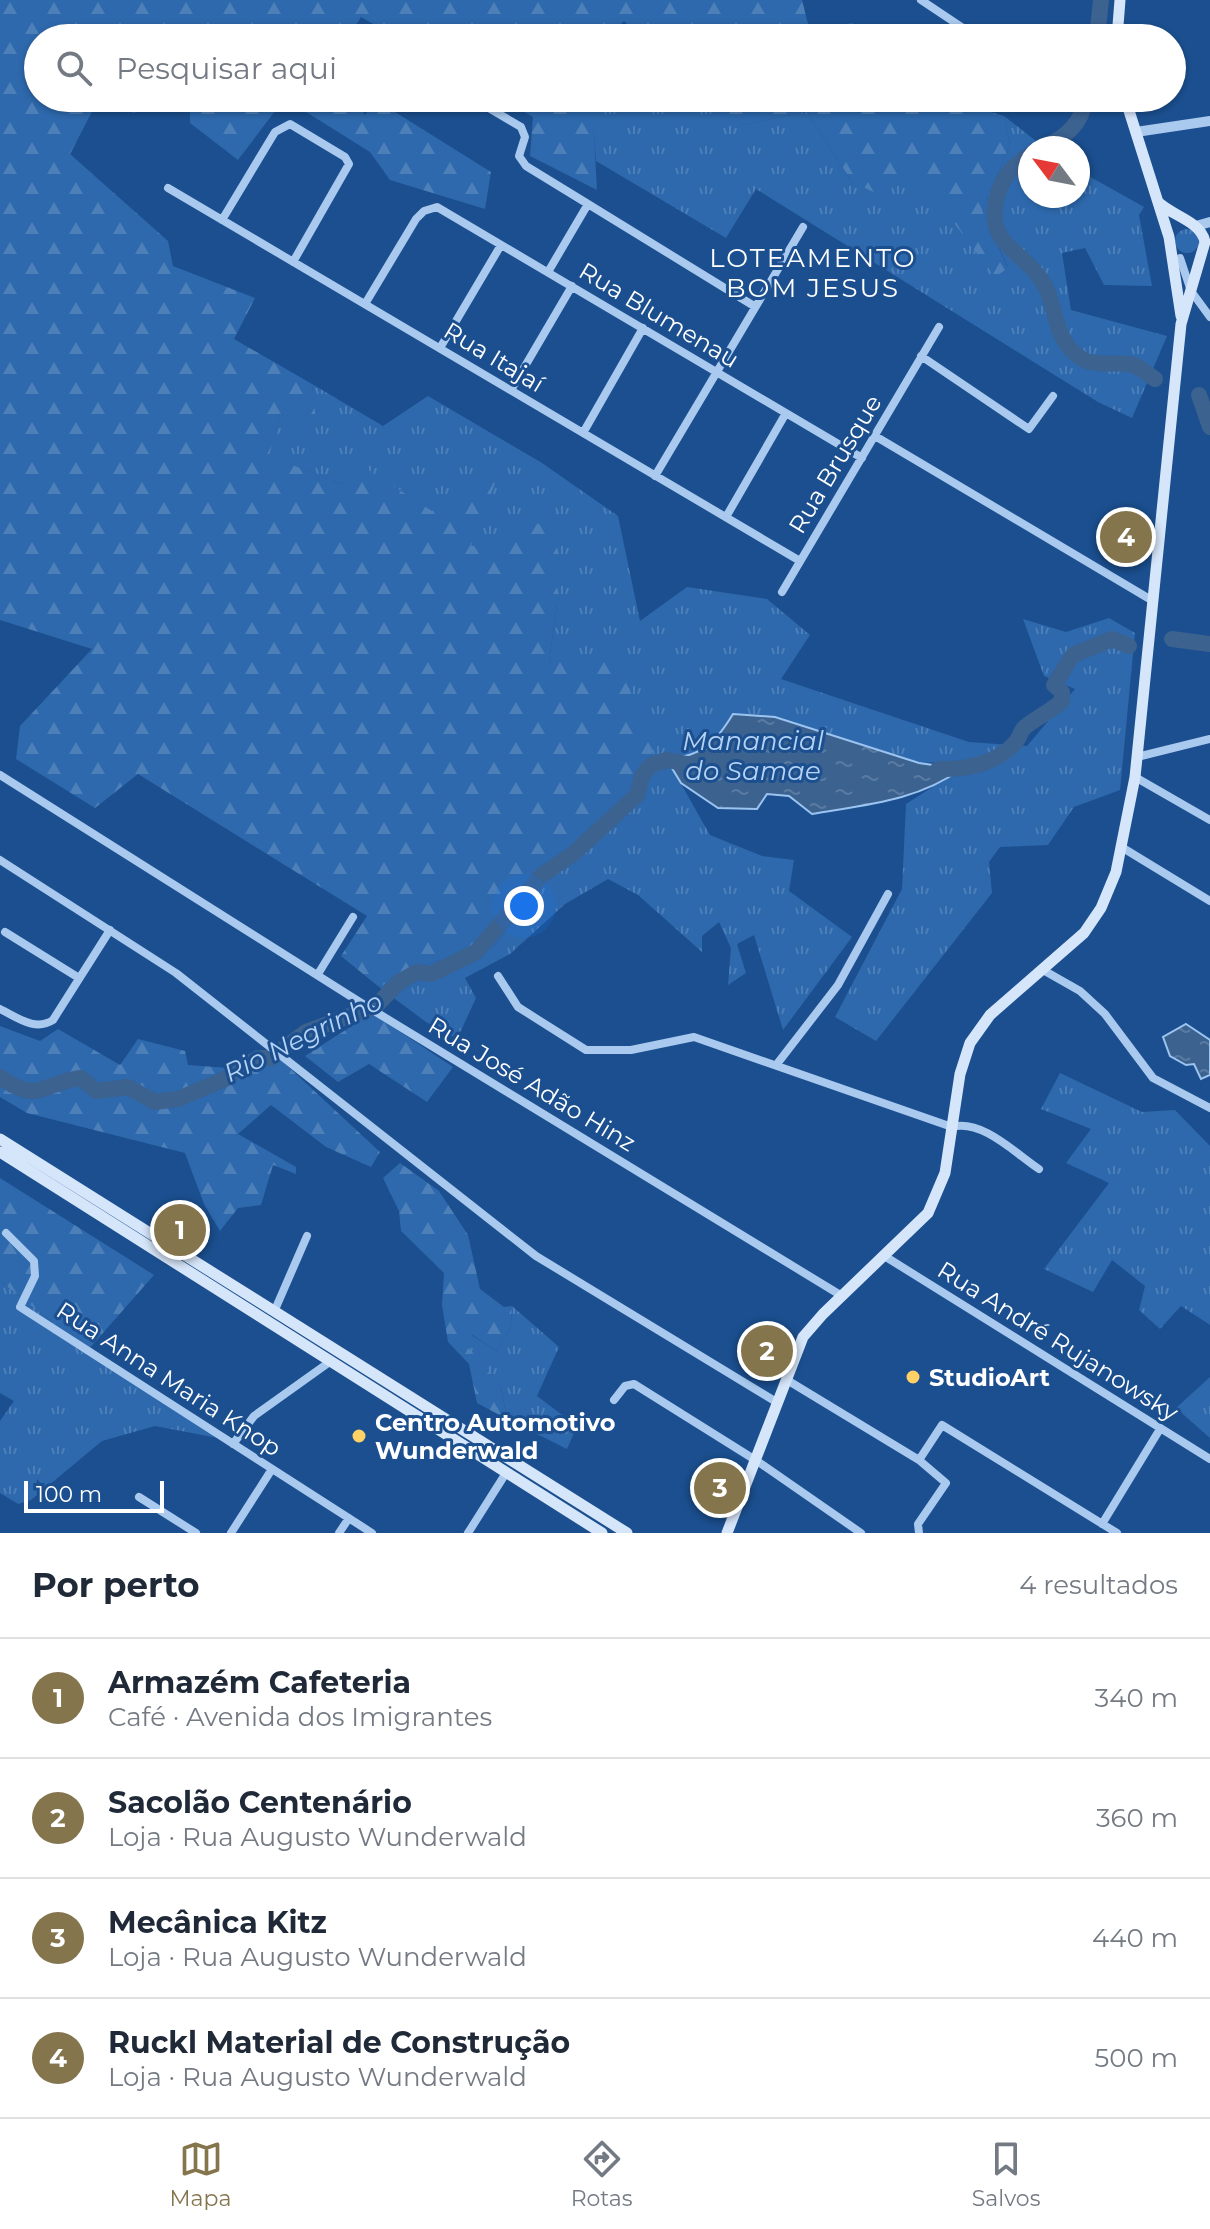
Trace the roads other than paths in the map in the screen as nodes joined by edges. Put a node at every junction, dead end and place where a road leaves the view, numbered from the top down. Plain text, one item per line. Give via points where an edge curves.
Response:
1 (921, 0) edge
2 (1120, 0) edge
3 (957, 24) edge
4 (1118, 24) edge
5 (496, 112) edge
6 (1129, 112) edge
7 (1210, 121) edge
8 (1136, 132) junction
9 (168, 188) dead end
10 (1158, 202) junction
11 (588, 204) junction
12 (222, 220) junction
13 (1210, 222) edge
14 (1193, 224) junction
15 (803, 227) dead end
16 (1169, 237) junction
17 (501, 245) junction
18 (1204, 250) edge
19 (1176, 255) junction
20 (293, 262) junction
21 (548, 272) junction
22 (572, 286) junction
23 (1191, 291) junction
24 (365, 304) junction
25 (754, 306) junction
26 (1210, 317) edge
27 (1181, 324) junction
28 (939, 327) dead end
29 (643, 328) junction
30 (440, 348) junction
31 (921, 356) junction
32 (716, 372) junction
33 (511, 390) junction
34 (1053, 396) dead end
35 (786, 413) junction
36 (583, 433) junction
37 (875, 436) junction
38 (862, 458) junction
39 (655, 476) junction
40 (726, 517) junction
41 (800, 561) junction
42 (782, 592) dead end
43 (1153, 601) junction
44 (1210, 739) edge
45 (1137, 757) junction
46 (0, 775) edge
47 (1135, 777) junction
48 (1210, 820) edge
49 (1123, 848) junction
50 (0, 860) edge
51 (888, 894) dead end
52 (1210, 901) edge
53 (353, 917) dead end
54 (110, 930) junction
55 (5, 932) dead end
56 (1043, 970) junction
57 (318, 974) junction
58 (498, 976) dead end
59 (79, 978) junction
60 (0, 1009) edge
61 (777, 1064) junction
62 (1210, 1108) edge
63 (952, 1127) junction
64 (0, 1139) edge
65 (0, 1152) edge
66 (1039, 1169) dead end
67 (51, 1185) junction
68 (74, 1186) junction
69 (6, 1233) dead end
70 (307, 1236) dead end
71 (171, 1247) junction
72 (151, 1249) junction
73 (886, 1257) junction
74 (208, 1285) junction
75 (232, 1286) junction
76 (842, 1296) junction
77 (274, 1312) junction
78 (331, 1361) junction
79 (787, 1380) junction
80 (614, 1400) dead end
81 (778, 1403) junction
82 (1160, 1429) junction
83 (233, 1444) junction
84 (1210, 1459) edge
85 (919, 1460) junction
86 (757, 1461) junction
87 (515, 1463) junction
88 (272, 1469) junction
89 (506, 1473) junction
90 (139, 1497) dead end
91 (577, 1502) junction
92 (570, 1513) junction
93 (349, 1518) junction
94 (1102, 1524) junction
95 (196, 1533) edge
96 (231, 1533) edge
97 (339, 1533) edge
98 (372, 1533) edge
99 (468, 1533) edge
100 (602, 1533) edge
101 (627, 1533) edge
102 (727, 1533) edge
103 (861, 1533) edge
104 (919, 1533) edge
105 (1117, 1533) edge

1 - 3 street
2 - 4 main road
5 - 11 street via 521,127 525,137 519,156 526,166
6 - 8 main road
7 - 8 street
8 - 10 main road
9 - 12 street, Rua Itajaí
10 - 14 main road
10 - 16 main road
11 - 21 street
11 - 25 street
12 - 20 street, Rua Itajaí
12 - 20 street via 282,125 290,124 349,164
13 - 14 street
14 - 16 main road via 1177,226
14 - 18 main road via 1204,236
15 - 25 street
16 - 19 main road
17 - 21 street, Rua Blumenau
17 - 24 street, Rua Blumenau via 437,207 424,211
17 - 30 street
18 - 19 main road
18 - 23 main road
19 - 23 street
19 - 27 main road
20 - 24 street, Rua Itajaí
21 - 22 street, Rua Blumenau
22 - 29 street, Rua Blumenau
22 - 33 street
23 - 26 street
23 - 27 main road
24 - 30 street, Rua Itajaí
25 - 32 street
27 - 43 main road
28 - 31 street, Rua Brusque
29 - 32 street, Rua Blumenau
29 - 36 street
30 - 33 street, Rua Itajaí
31 - 34 street via 1029,429
31 - 37 street, Rua Brusque
32 - 35 street, Rua Blumenau
32 - 39 street
33 - 36 street, Rua Itajaí
35 - 38 street, Rua Blumenau
35 - 40 street
36 - 39 street, Rua Itajaí
37 - 38 street, Rua Brusque
37 - 43 street
38 - 41 street, Rua Brusque
39 - 40 street, Rua Itajaí
40 - 41 street, Rua Itajaí
41 - 42 street, Rua Brusque
43 - 45 main road
44 - 45 street
45 - 47 main road
46 - 57 street, Rua José Adão Hinz
47 - 48 street
47 - 49 main road
49 - 52 street
49 - 56 main road via 1097,916
50 - 54 street
51 - 61 street via 838,985
53 - 57 street
54 - 59 street
54 - 81 street via 176,973 536,1256
55 - 59 street
56 - 62 street via 1069,983 1105,1014 1153,1078
56 - 63 main road via 990,1015 970,1043
57 - 76 street, Rua José Adão Hinz
58 - 61 street via 518,1007 586,1050 631,1050 694,1037
59 - 60 street via 46,1025 33,1025
61 - 63 street
63 - 66 street via 979,1129
63 - 73 main road via 935,1202
64 - 68 main road
65 - 67 main road
67 - 68 main road via 73,1195
67 - 72 main road
68 - 71 main road
69 - 83 street, Rua Anna Maria Knop via 34,1261 35,1276 20,1307
70 - 77 street
71 - 72 main road via 155,1242
71 - 75 main road
72 - 74 main road
73 - 76 main road
73 - 82 street, Rua André Rujanowsky
74 - 75 main road via 225,1291
74 - 78 main road
75 - 77 main road
76 - 79 main road via 803,1337
77 - 87 main road
78 - 83 street via 254,1416
78 - 89 main road
79 - 81 main road
79 - 85 street
80 - 86 street via 625,1386 634,1384
81 - 86 main road
82 - 84 street, Rua André Rujanowsky
82 - 94 street
83 - 88 street, Rua Anna Maria Knop
85 - 94 street via 942,1425
85 - 104 street via 946,1483 918,1524
86 - 102 main road
86 - 103 street
87 - 89 main road
87 - 91 main road
88 - 93 street, Rua Anna Maria Knop
88 - 96 street
89 - 92 main road
89 - 99 street
90 - 95 street
91 - 92 main road
91 - 101 main road
92 - 100 main road
93 - 97 street
93 - 98 street, Rua Anna Maria Knop
94 - 105 street

